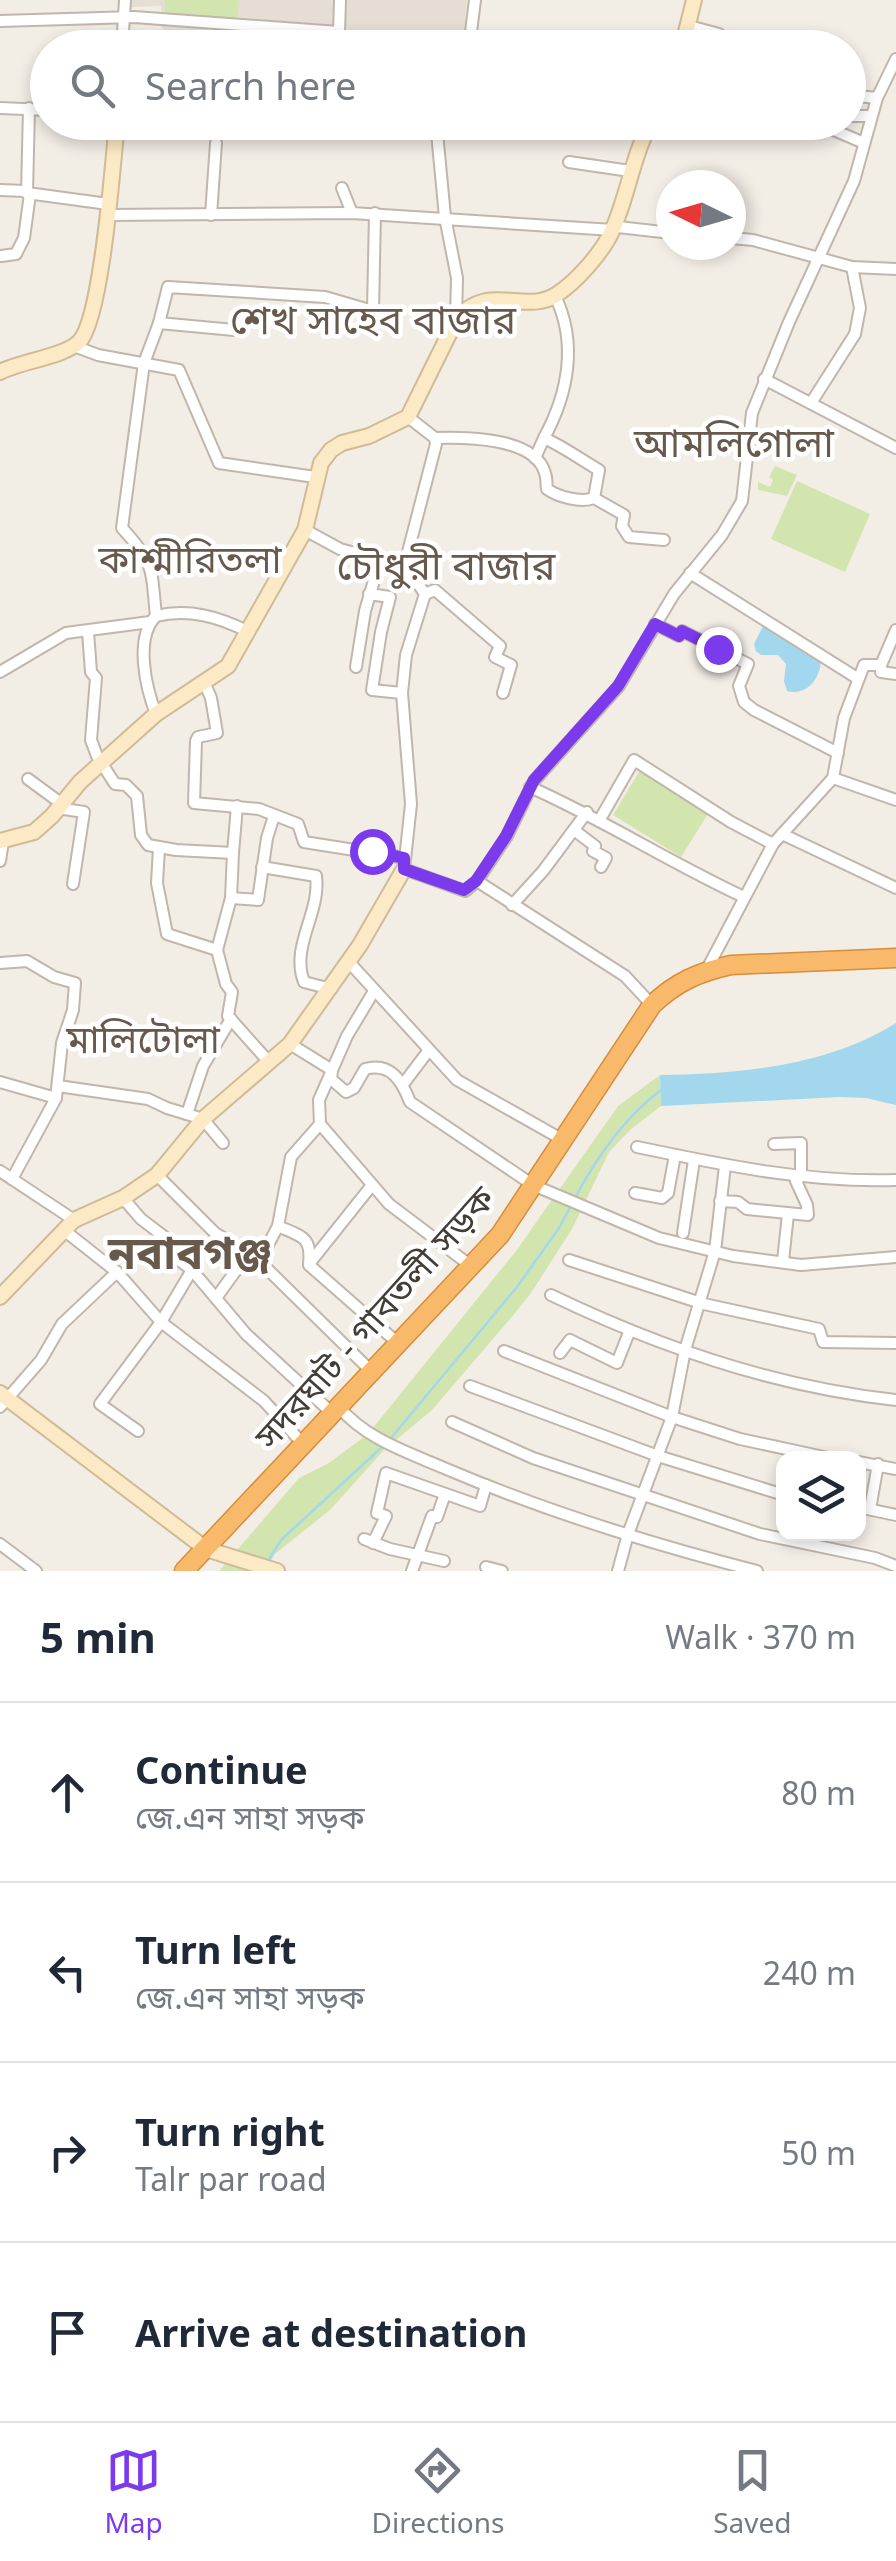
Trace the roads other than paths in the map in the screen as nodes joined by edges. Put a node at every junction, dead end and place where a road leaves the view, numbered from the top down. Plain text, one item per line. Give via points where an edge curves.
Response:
1 (124, 0) edge
2 (340, 0) edge
3 (475, 0) edge
4 (694, 0) edge
5 (123, 17) junction
6 (0, 21) edge
7 (689, 26) junction
8 (123, 30) edge
9 (309, 30) edge
10 (338, 30) edge
11 (471, 30) edge
12 (688, 30) edge
13 (704, 30) edge
14 (896, 59) edge
15 (892, 77) edge
16 (866, 97) edge
17 (876, 98) junction
18 (0, 108) edge
19 (30, 108) joint
20 (866, 116) edge
21 (871, 116) junction
22 (866, 135) edge
23 (115, 140) edge
24 (438, 140) edge
25 (644, 140) edge
26 (859, 140) edge
27 (864, 142) joint
28 (216, 143) dead end
29 (569, 162) dead end
30 (630, 171) junction
31 (342, 188) dead end
32 (0, 190) edge
33 (28, 192) junction
34 (108, 205) junction
35 (352, 212) junction
36 (375, 213) junction
37 (211, 215) junction
38 (130, 216) junction
39 (445, 217) junction
40 (615, 229) junction
41 (656, 232) edge
42 (746, 239) edge
43 (1, 256) edge
44 (819, 260) junction
45 (852, 267) junction
46 (896, 269) edge
47 (555, 296) junction
48 (456, 320) junction
49 (159, 324) junction
50 (234, 330) dead end
51 (74, 346) junction
52 (144, 362) junction
53 (0, 372) edge
54 (764, 379) junction
55 (812, 403) junction
56 (408, 417) junction
57 (435, 438) junction
58 (544, 438) junction
59 (896, 448) edge
60 (535, 458) junction
61 (315, 476) junction
62 (594, 498) junction
63 (305, 530) junction
64 (664, 540) dead end
65 (380, 560) junction
66 (408, 566) junction
67 (690, 573) junction
68 (369, 594) junction
69 (425, 594) junction
70 (153, 619) junction
71 (655, 624) junction
72 (896, 630) edge
73 (88, 632) junction
74 (249, 632) junction
75 (882, 661) junction
76 (356, 667) dead end
77 (0, 672) edge
78 (896, 674) edge
79 (857, 678) junction
80 (204, 682) junction
81 (504, 693) dead end
82 (402, 699) junction
83 (156, 714) junction
84 (838, 753) junction
85 (101, 764) junction
86 (833, 778) junction
87 (28, 779) dead end
88 (530, 788) junction
89 (896, 800) edge
90 (62, 804) junction
91 (237, 806) junction
92 (586, 812) junction
93 (274, 816) junction
94 (599, 822) junction
95 (574, 830) junction
96 (782, 834) junction
97 (2, 841) edge
98 (773, 844) junction
99 (159, 848) junction
100 (232, 853) junction
101 (0, 862) edge
102 (404, 863) junction
103 (262, 867) junction
104 (601, 867) dead end
105 (476, 881) junction
106 (72, 884) dead end
107 (896, 888) edge
108 (744, 897) junction
109 (231, 898) junction
110 (512, 905) junction
111 (217, 950) junction
112 (896, 958) edge
113 (348, 961) junction
114 (0, 964) edge
115 (707, 970) junction
116 (331, 988) junction
117 (374, 991) junction
118 (652, 1004) junction
119 (231, 1020) junction
120 (290, 1044) junction
121 (429, 1050) junction
122 (269, 1062) junction
123 (332, 1070) junction
124 (0, 1082) edge
125 (404, 1082) junction
126 (57, 1092) junction
127 (187, 1114) junction
128 (203, 1119) junction
129 (320, 1124) junction
130 (564, 1141) junction
131 (223, 1142) dead end
132 (774, 1144) dead end
133 (638, 1147) dead end
134 (675, 1155) junction
135 (694, 1160) junction
136 (725, 1166) junction
137 (0, 1170) edge
138 (157, 1175) junction
139 (801, 1176) junction
140 (12, 1178) junction
141 (896, 1180) edge
142 (372, 1184) junction
143 (538, 1187) junction
144 (635, 1193) dead end
145 (123, 1198) junction
146 (720, 1201) junction
147 (788, 1214) junction
148 (70, 1226) junction
149 (278, 1226) junction
150 (683, 1233) dead end
151 (715, 1251) junction
152 (253, 1255) junction
153 (896, 1257) edge
154 (569, 1260) dead end
155 (784, 1260) junction
156 (308, 1265) junction
157 (471, 1266) junction
158 (192, 1270) junction
159 (117, 1272) junction
160 (551, 1295) dead end
161 (0, 1297) edge
162 (216, 1298) junction
163 (702, 1301) junction
164 (160, 1322) junction
165 (630, 1330) junction
166 (399, 1344) junction
167 (896, 1344) edge
168 (504, 1350) dead end
169 (686, 1350) junction
170 (560, 1353) dead end
171 (371, 1371) junction
172 (470, 1386) dead end
173 (2, 1399) edge
174 (896, 1400) edge
175 (336, 1410) junction
176 (672, 1417) junction
177 (452, 1422) dead end
178 (138, 1430) dead end
179 (303, 1444) junction
180 (797, 1451) edge
181 (658, 1456) junction
182 (866, 1463) edge
183 (878, 1464) junction
184 (896, 1469) edge
185 (486, 1485) junction
186 (776, 1493) edge
187 (445, 1494) junction
188 (644, 1494) junction
189 (866, 1502) edge
190 (866, 1508) edge
191 (896, 1515) edge
192 (628, 1534) junction
193 (0, 1544) edge
194 (215, 1551) junction
195 (419, 1554) junction
196 (19, 1558) junction
197 (444, 1562) dead end
198 (896, 1566) edge
199 (486, 1567) dead end
200 (10, 1571) edge
201 (36, 1571) edge
202 (184, 1571) edge
203 (277, 1571) edge
204 (412, 1571) edge
205 (502, 1571) edge
206 (618, 1571) edge
207 (758, 1571) edge

1 - 5 street
2 - 10 street
3 - 11 street
4 - 7 street
5 - 6 street
5 - 8 street
5 - 9 street
7 - 12 street
7 - 13 street
14 - 15 street
15 - 17 street
16 - 17 street
17 - 21 street
18 - 19 street
19 - 33 street
20 - 21 street
21 - 22 street
23 - 34 street
24 - 39 street
25 - 30 street
26 - 27 street
27 - 44 street
28 - 37 street
29 - 30 street
30 - 40 street
31 - 35 street
32 - 33 street
33 - 34 street
33 - 43 street via 22,247
34 - 38 street
34 - 38 street
34 - 51 street via 93,304
35 - 36 street
35 - 37 street
36 - 39 street
36 - 49 street via 373,310 326,297 168,287
37 - 38 street
39 - 40 street
39 - 48 street via 457,278
40 - 41 street
40 - 47 street
42 - 44 street
44 - 45 street
44 - 54 street
45 - 46 street
45 - 55 street via 860,308 855,334
47 - 48 street via 474,303
47 - 58 street via 564,325 566,388
48 - 56 street
49 - 50 street
49 - 52 street
51 - 52 street
51 - 53 street
52 - 61 street via 179,370 220,463
52 - 70 street via 122,528 148,558
54 - 55 street
54 - 67 street via 752,413 742,501
55 - 59 street
56 - 57 street
56 - 61 street via 331,450
57 - 60 street via 500,441
57 - 66 street
58 - 60 street
58 - 62 street via 600,470
60 - 62 street via 548,491
61 - 63 street
62 - 64 street via 624,514 622,526 630,536
63 - 65 street
63 - 74 street
65 - 66 street
65 - 68 street
66 - 69 street
67 - 71 street
67 - 79 street
68 - 76 street
68 - 82 street via 390,597 372,690
69 - 81 street via 435,590 500,646 495,657 511,664
69 - 82 street via 406,655
70 - 73 street
70 - 74 street via 190,612
70 - 83 street via 144,661
71 - 84 street via 748,664 739,686 747,705
71 - 88 street via 618,686
72 - 75 street
73 - 77 street via 66,633
73 - 85 street via 96,678 91,740
74 - 80 street via 228,666
75 - 78 street via 881,672
75 - 79 street via 864,665
79 - 84 street
80 - 83 street
80 - 91 street via 216,733 196,741 193,802
82 - 102 street via 410,804
83 - 85 street
84 - 86 street
85 - 90 street
85 - 99 street via 115,784 137,796 141,835
86 - 89 street
86 - 96 street
87 - 90 street
88 - 92 street
88 - 105 street
90 - 97 street via 34,832
90 - 106 street via 84,812
91 - 93 street
91 - 100 street
92 - 94 street
92 - 95 street
93 - 102 street via 298,824 304,842
93 - 103 street
94 - 98 street via 634,760
94 - 108 street
95 - 104 street via 606,858
95 - 110 street
96 - 98 street
96 - 107 street
97 - 101 street
98 - 108 street
99 - 100 street
99 - 111 street via 166,934
100 - 109 street
102 - 105 street via 464,890
102 - 113 street
103 - 109 street via 258,900
103 - 116 street via 316,876 301,972 304,982
105 - 110 street
108 - 115 street
109 - 111 street
110 - 118 street via 625,976
111 - 119 street via 232,992
112 - 115 highway, সদরঘাট - গাবতলী সড়ক
113 - 116 street
113 - 117 street
114 - 126 street via 27,961 75,984
115 - 118 highway, সদরঘাট - গাবতলী সড়ক
116 - 120 street
117 - 121 street
117 - 123 street
118 - 130 highway, সদরঘাট - গাবতলী সড়ক
119 - 122 street
119 - 127 street via 203,1066
120 - 122 street
120 - 123 street
121 - 125 street
121 - 130 street via 469,1090
122 - 128 street
123 - 125 street via 331,1079 346,1092 375,1066
123 - 129 street via 320,1100
124 - 126 street
125 - 143 street via 410,1102
126 - 127 street via 148,1099
126 - 140 street
127 - 128 street
128 - 131 street
128 - 138 street
129 - 142 street
129 - 149 street via 291,1157
130 - 143 highway, সদরঘাট - গাবতলী সড়ক
132 - 139 street via 801,1143
133 - 134 street
134 - 135 street
134 - 144 street via 668,1193
135 - 136 street
135 - 150 street
136 - 139 street
136 - 146 street
137 - 140 street
138 - 145 street
138 - 152 street via 215,1233
139 - 141 street
139 - 147 street via 796,1181 808,1215
140 - 148 street
142 - 156 street
142 - 157 street via 388,1204
143 - 151 street via 658,1238
143 - 157 highway, সদরঘাট - গাবতলী সড়ক
145 - 148 street
145 - 158 street via 166,1238 161,1246
146 - 147 street
146 - 151 street
147 - 155 street
148 - 159 street
148 - 161 street
149 - 152 street
149 - 156 street via 308,1241
151 - 155 street
151 - 163 street
152 - 162 street
152 - 171 street
153 - 155 street via 801,1265
154 - 163 street
156 - 166 street
157 - 166 highway, সদরঘাট - গাবতলী সড়ক
158 - 162 street
158 - 164 street
159 - 164 street
159 - 173 street via 62,1324 41,1360
160 - 165 street
162 - 175 street via 246,1334
163 - 167 street via 819,1329 823,1342
163 - 169 street
164 - 178 street via 100,1404
164 - 179 street via 264,1401
165 - 169 street
165 - 170 street via 617,1363 570,1340
166 - 171 highway, সদরঘাট - গাবতলী সড়ক
168 - 176 street
169 - 174 street via 773,1378
169 - 176 street
171 - 175 highway, সদরঘাট - গাবতলী সড়ক
172 - 181 street
173 - 194 street
175 - 179 highway, সদরঘাট - গাবতলী সড়ক
175 - 185 street via 362,1430
176 - 180 street
176 - 181 street
177 - 188 street via 533,1458
179 - 194 highway, সদরঘাট - গাবতলী সড়ক
181 - 186 street
181 - 188 street
182 - 183 street
183 - 184 street
183 - 189 street
185 - 187 street via 480,1506
185 - 192 street
187 - 195 street
187 - 195 street via 386,1473 377,1512 386,1516 368,1541
188 - 192 street
188 - 198 street via 760,1534
190 - 191 street
192 - 206 street
192 - 207 street
193 - 196 street
194 - 202 highway, সদরঘাট - গাবতলী সড়ক
194 - 203 street
195 - 197 street
195 - 204 street
196 - 200 street
196 - 201 street
199 - 205 street

